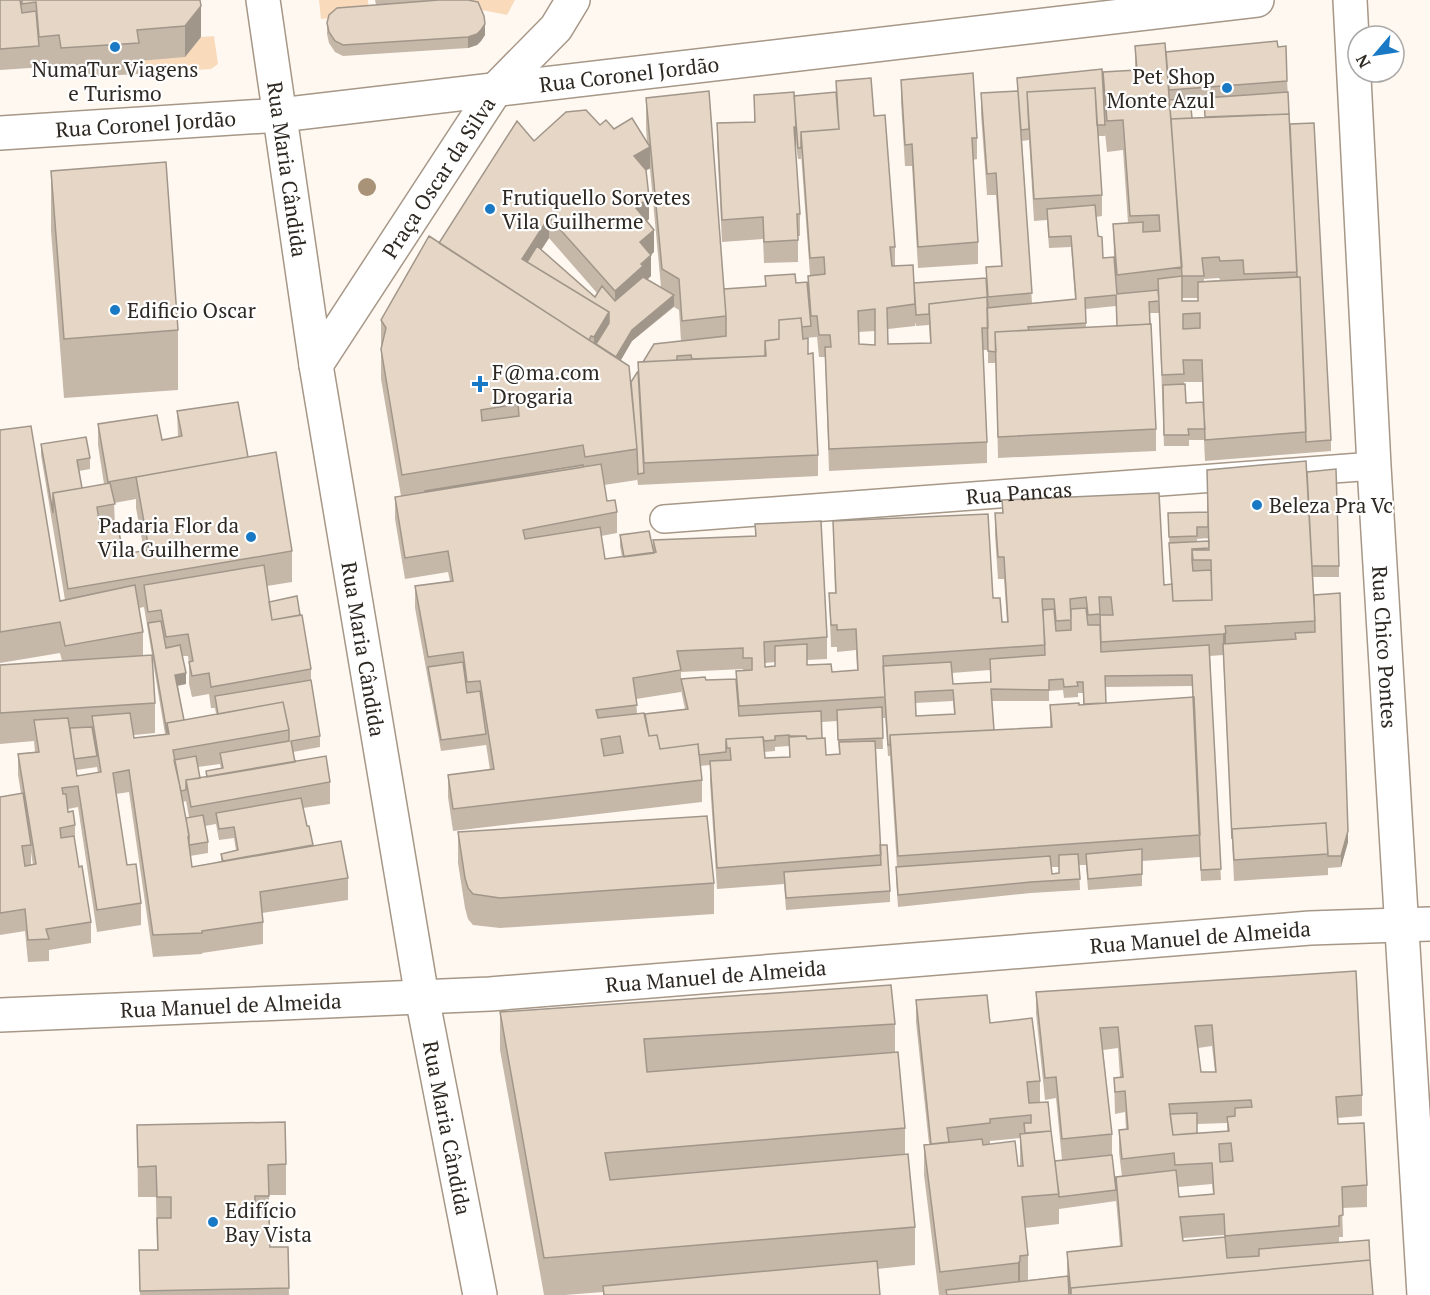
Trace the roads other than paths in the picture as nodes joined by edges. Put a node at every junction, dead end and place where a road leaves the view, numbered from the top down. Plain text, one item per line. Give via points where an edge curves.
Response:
1 (263, 0) edge
2 (573, 0) edge
3 (1257, 0) edge
4 (1350, 0) edge
5 (496, 89) junction
6 (280, 115) junction
7 (0, 133) edge
8 (316, 365) junction
9 (1374, 466) junction
10 (664, 519) dead end
11 (1416, 925) edge
12 (422, 997) junction
13 (0, 1015) edge
14 (480, 1295) edge
15 (1424, 1295) edge

1 - 6 street, Rua Maria Cândida
2 - 5 street, Praça Oscar da Silva via 556,28
3 - 5 street, Rua Coronel Jordão
4 - 9 street, Rua Chico Pontes
5 - 6 street, Rua Coronel Jordão
5 - 8 street, Praça Oscar da Silva
6 - 7 street, Rua Coronel Jordão
6 - 8 street, Rua Maria Cândida
8 - 12 street, Rua Maria Cândida
9 - 10 lane, Rua Pancas
9 - 11 street, Rua Chico Pontes
11 - 12 street, Rua Manuel de Almeida via 1310,928
11 - 15 street, Rua Chico Pontes
12 - 13 street, Rua Manuel de Almeida
12 - 14 street, Rua Maria Cândida

